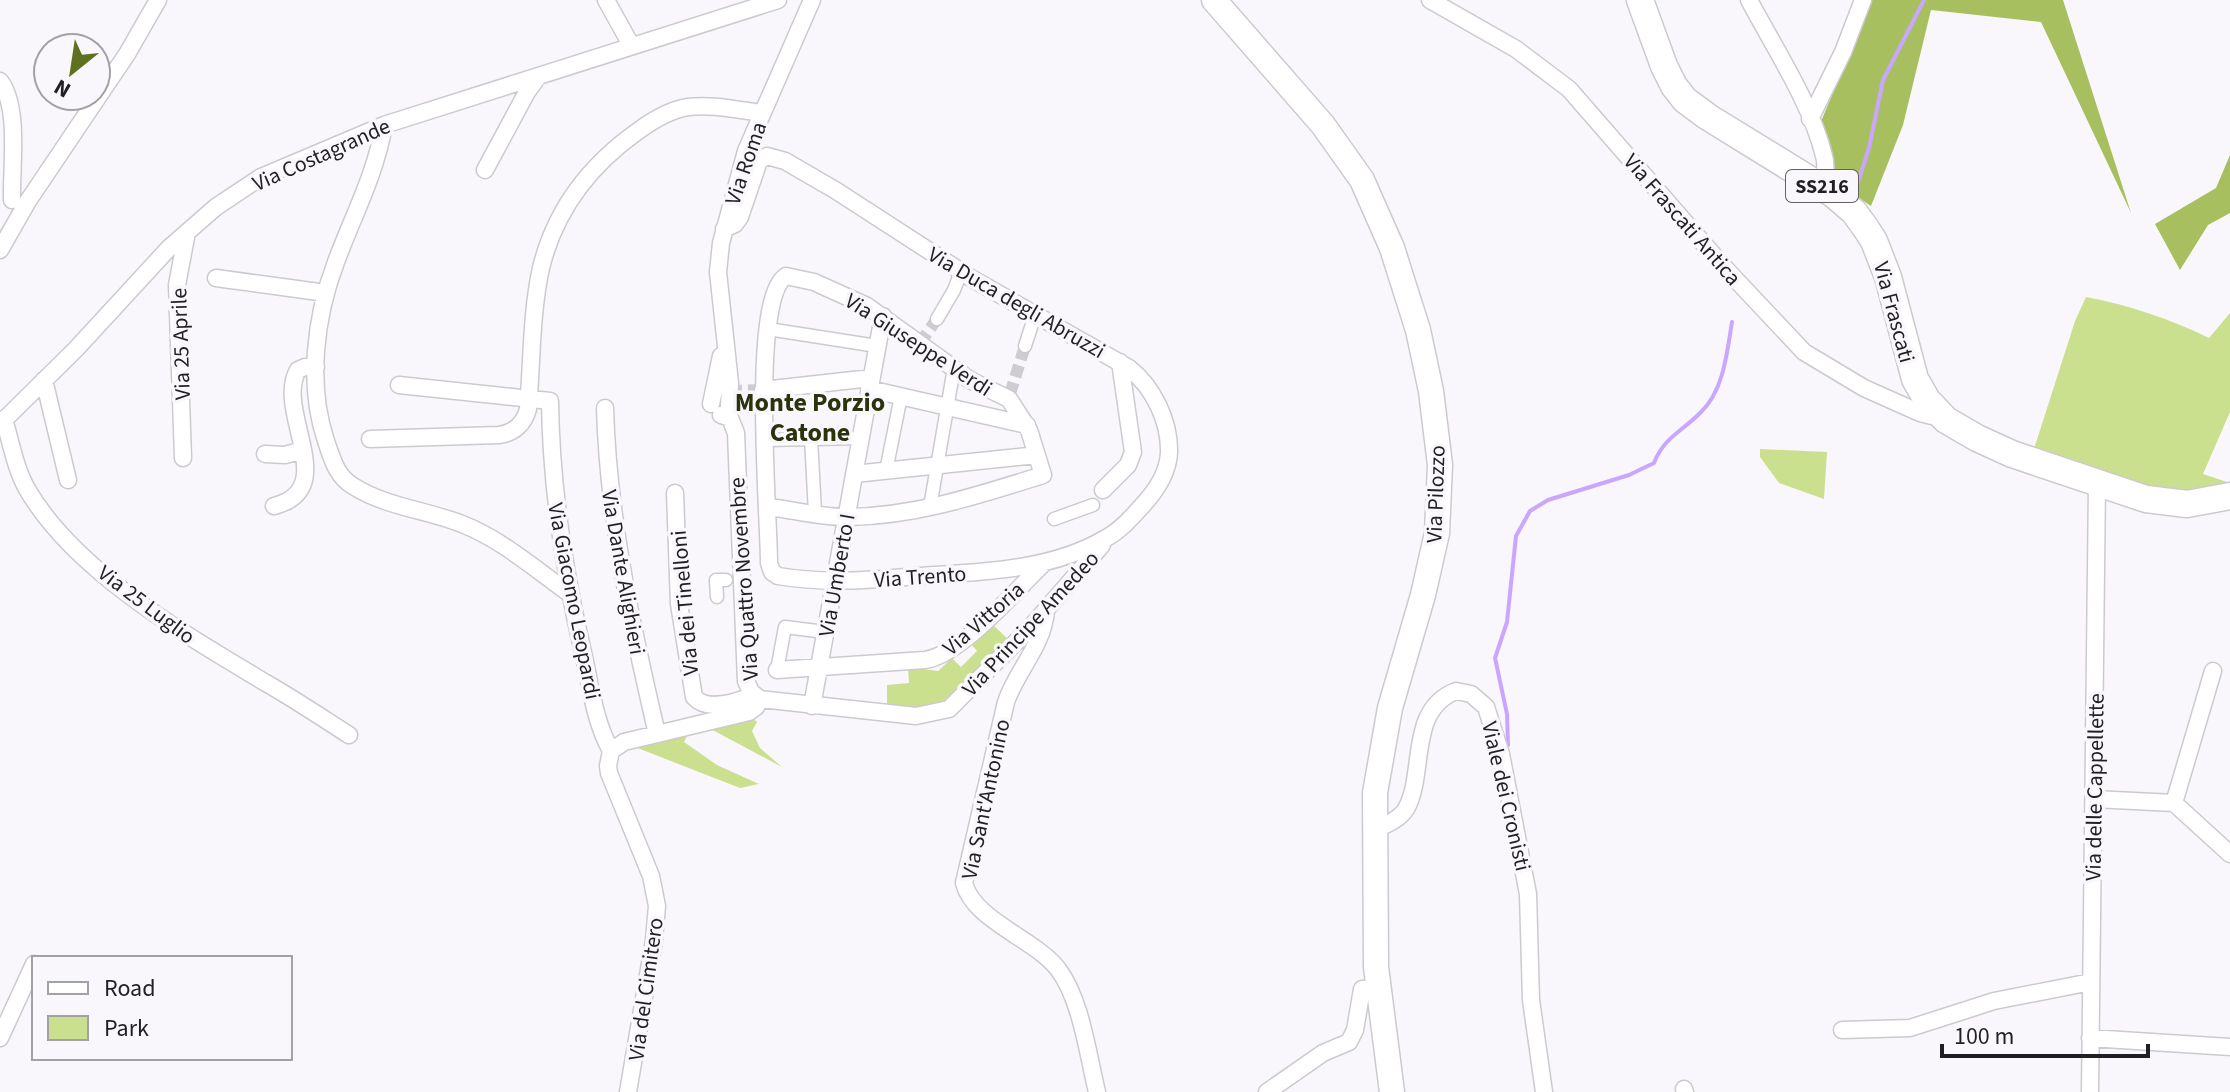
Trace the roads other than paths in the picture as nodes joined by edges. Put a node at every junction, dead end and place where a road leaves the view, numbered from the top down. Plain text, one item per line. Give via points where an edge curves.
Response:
1 (158, 0) edge
2 (606, 0) edge
3 (778, 0) edge
4 (812, 0) edge
5 (1214, 0) edge
6 (1430, 0) edge
7 (1640, 0) edge
8 (1749, 0) edge
9 (1863, 0) edge
10 (631, 45) junction
11 (538, 77) junction
12 (0, 81) edge
13 (761, 113) junction
14 (1810, 119) junction
15 (384, 125) junction
16 (485, 170) dead end
17 (1822, 186) junction
18 (13, 201) edge
19 (724, 229) junction
20 (187, 232) junction
21 (0, 250) edge
22 (961, 272) junction
23 (216, 278) dead end
24 (326, 293) junction
25 (1035, 315) junction
26 (883, 316) junction
27 (937, 319) tunnel mouth
28 (768, 329) junction
29 (877, 346) junction
30 (1025, 346) tunnel mouth
31 (1120, 362) junction
32 (316, 367) junction
33 (954, 368) junction
34 (44, 380) junction
35 (870, 384) junction
36 (399, 385) dead end
37 (763, 390) junction
38 (901, 396) junction
39 (529, 398) junction
40 (947, 407) junction
41 (605, 408) dead end
42 (720, 409) joint
43 (1946, 420) junction
44 (2, 422) edge
45 (1027, 425) junction
46 (811, 438) junction
47 (370, 439) dead end
48 (765, 440) junction
49 (860, 441) junction
50 (303, 450) junction
51 (265, 454) dead end
52 (1037, 455) junction
53 (183, 458) dead end
54 (937, 465) junction
55 (886, 471) junction
56 (854, 474) junction
57 (68, 480) dead end
58 (2097, 483) junction
59 (1103, 490) dead end
60 (675, 493) dead end
61 (2230, 496) edge
62 (1093, 505) dead end
63 (274, 506) dead end
64 (769, 507) junction
65 (930, 507) junction
66 (815, 513) junction
67 (846, 518) junction
68 (1054, 519) dead end
69 (1109, 537) junction
70 (1067, 556) joint
71 (1045, 562) junction
72 (726, 580) dead end
73 (834, 582) junction
74 (569, 593) junction
75 (717, 597) dead end
76 (1047, 609) junction
77 (825, 632) junction
78 (819, 667) junction
79 (777, 670) joint
80 (2213, 671) dead end
81 (757, 697) junction
82 (812, 706) junction
83 (657, 734) junction
84 (349, 735) dead end
85 (611, 751) junction
86 (2094, 799) junction
87 (2174, 803) junction
88 (1374, 830) junction
89 (2230, 854) edge
90 (32, 968) edge
91 (2091, 982) junction
92 (1378, 989) junction
93 (1842, 1030) dead end
94 (0, 1038) edge
95 (2090, 1038) junction
96 (2230, 1047) edge
97 (628, 1092) edge
98 (1097, 1092) edge
99 (1267, 1092) edge
100 (1392, 1092) edge
101 (1544, 1092) edge
102 (2090, 1092) edge

1 - 18 street via 127,54
2 - 10 street
3 - 10 street, Via Costagrande
4 - 13 street, Via Roma
5 - 88 main road, Via Pilozzo via 1328,131 1362,180 1392,248 1429,375 1440,465 1438,524 1390,708
6 - 43 street, Via Frascati Antica via 1516,49 1569,89 1804,352 1864,388
7 - 17 main road, Via Frascati / SS216 via 1664,66 1685,100
8 - 14 street
9 - 14 street
10 - 11 street, Via Costagrande
11 - 15 street, Via Costagrande
11 - 16 street
12 - 18 street via 11,108
13 - 19 street, Via Roma
13 - 39 street via 703,106 669,113 622,143 584,180 554,228 542,266
14 - 17 street via 1825,157
15 - 20 street, Via Costagrande via 261,177
15 - 24 street via 377,160
17 - 43 main road, Via Frascati / SS216 via 1854,212 1874,241 1915,379
18 - 21 street
19 - 22 street, Via Duca degli Abruzzi via 738,221 757,164 771,156 835,190
19 - 42 street, Via Roma via 718,265 725,335
20 - 34 street, Via Costagrande
20 - 53 street, Via 25 Aprile via 177,285
22 - 25 street, Via Duca degli Abruzzi
22 - 27 street
23 - 24 street
24 - 32 street
25 - 30 street
25 - 31 street, Via Duca degli Abruzzi
26 - 28 street, Via Giuseppe Verdi via 829,288 784,276
26 - 29 street, Via Umberto I
26 - 33 street, Via Giuseppe Verdi
28 - 29 street
28 - 37 street
29 - 35 street, Via Umberto I
31 - 59 street via 1133,452 1128,465
31 - 69 street, Via Duca degli Abruzzi via 1151,391 1169,453 1152,494
32 - 50 street via 301,368 293,379
32 - 74 street via 320,422 345,481 381,499 485,534
33 - 40 street
33 - 45 street, Via Giuseppe Verdi via 1009,397
34 - 44 street, Via Costagrande
34 - 57 street
35 - 37 street via 832,382
35 - 38 street
35 - 49 street, Via Umberto I
36 - 39 street
37 - 48 street
38 - 40 street
38 - 55 street
39 - 47 street via 525,419 509,433
39 - 74 street, Via Giacomo Leopardi via 550,401 553,482
40 - 45 street
40 - 54 street
41 - 83 street, Via Dante Alighieri via 610,492
42 - 81 street, Via Quattro Novembre via 736,433 746,681
43 - 58 main road, Via Frascati / SS216 via 2012,454
44 - 84 street, Via 25 Luglio via 27,490 94,566 172,626
45 - 52 street
46 - 48 street
46 - 49 street
46 - 66 street
48 - 64 street
49 - 56 street, Via Umberto I
50 - 51 street
50 - 63 street via 306,470 298,491
52 - 54 street
52 - 65 street via 1043,475
54 - 55 street
54 - 65 street
55 - 56 street
56 - 67 street, Via Umberto I
58 - 61 main road, Via Frascati / SS216 via 2167,504
58 - 86 street, Via delle Cappellette
60 - 81 street, Via dei Tinelloni via 679,604 694,697 710,705
62 - 68 street
64 - 66 street
64 - 73 street, Via Trento via 772,572
65 - 67 street
66 - 67 street
67 - 73 street, Via Umberto I
69 - 70 street, Via Duca degli Abruzzi
69 - 76 street, Via Principe Amedeo
70 - 71 street, Via Trento
71 - 73 street, Via Trento
71 - 78 street, Via Vittoria via 941,656
72 - 75 street via 716,580
73 - 77 street, Via Umberto I
74 - 85 street, Via Giacomo Leopardi via 598,721
76 - 82 street, Via Principe Amedeo via 945,710 916,716
76 - 98 street, Via Sant'Antonino via 1042,635 1003,710 964,883 974,902 1046,956 1064,978
77 - 78 street, Via Umberto I
77 - 79 street via 785,627
78 - 79 street, Via Vittoria
78 - 82 street, Via Umberto I
80 - 87 street
81 - 82 street, Via Principe Amedeo
81 - 83 street via 754,709 745,713
83 - 85 street
85 - 97 street, Via del Cimitero via 609,773 651,876 657,906
86 - 87 street
86 - 91 street, Via delle Cappellette
87 - 89 street
88 - 92 main road, Via Pilozzo
88 - 101 street, Viale dei Cronisti via 1405,809 1423,732 1436,704 1456,691 1475,696 1488,713 1501,754 1523,858 1531,1000
90 - 94 street
91 - 93 street via 1994,1001 1910,1028
91 - 95 street, Via delle Cappellette
92 - 99 street via 1362,989 1349,1042 1323,1053
92 - 100 main road, Via Pilozzo
95 - 96 street
95 - 102 street, Via delle Cappellette

